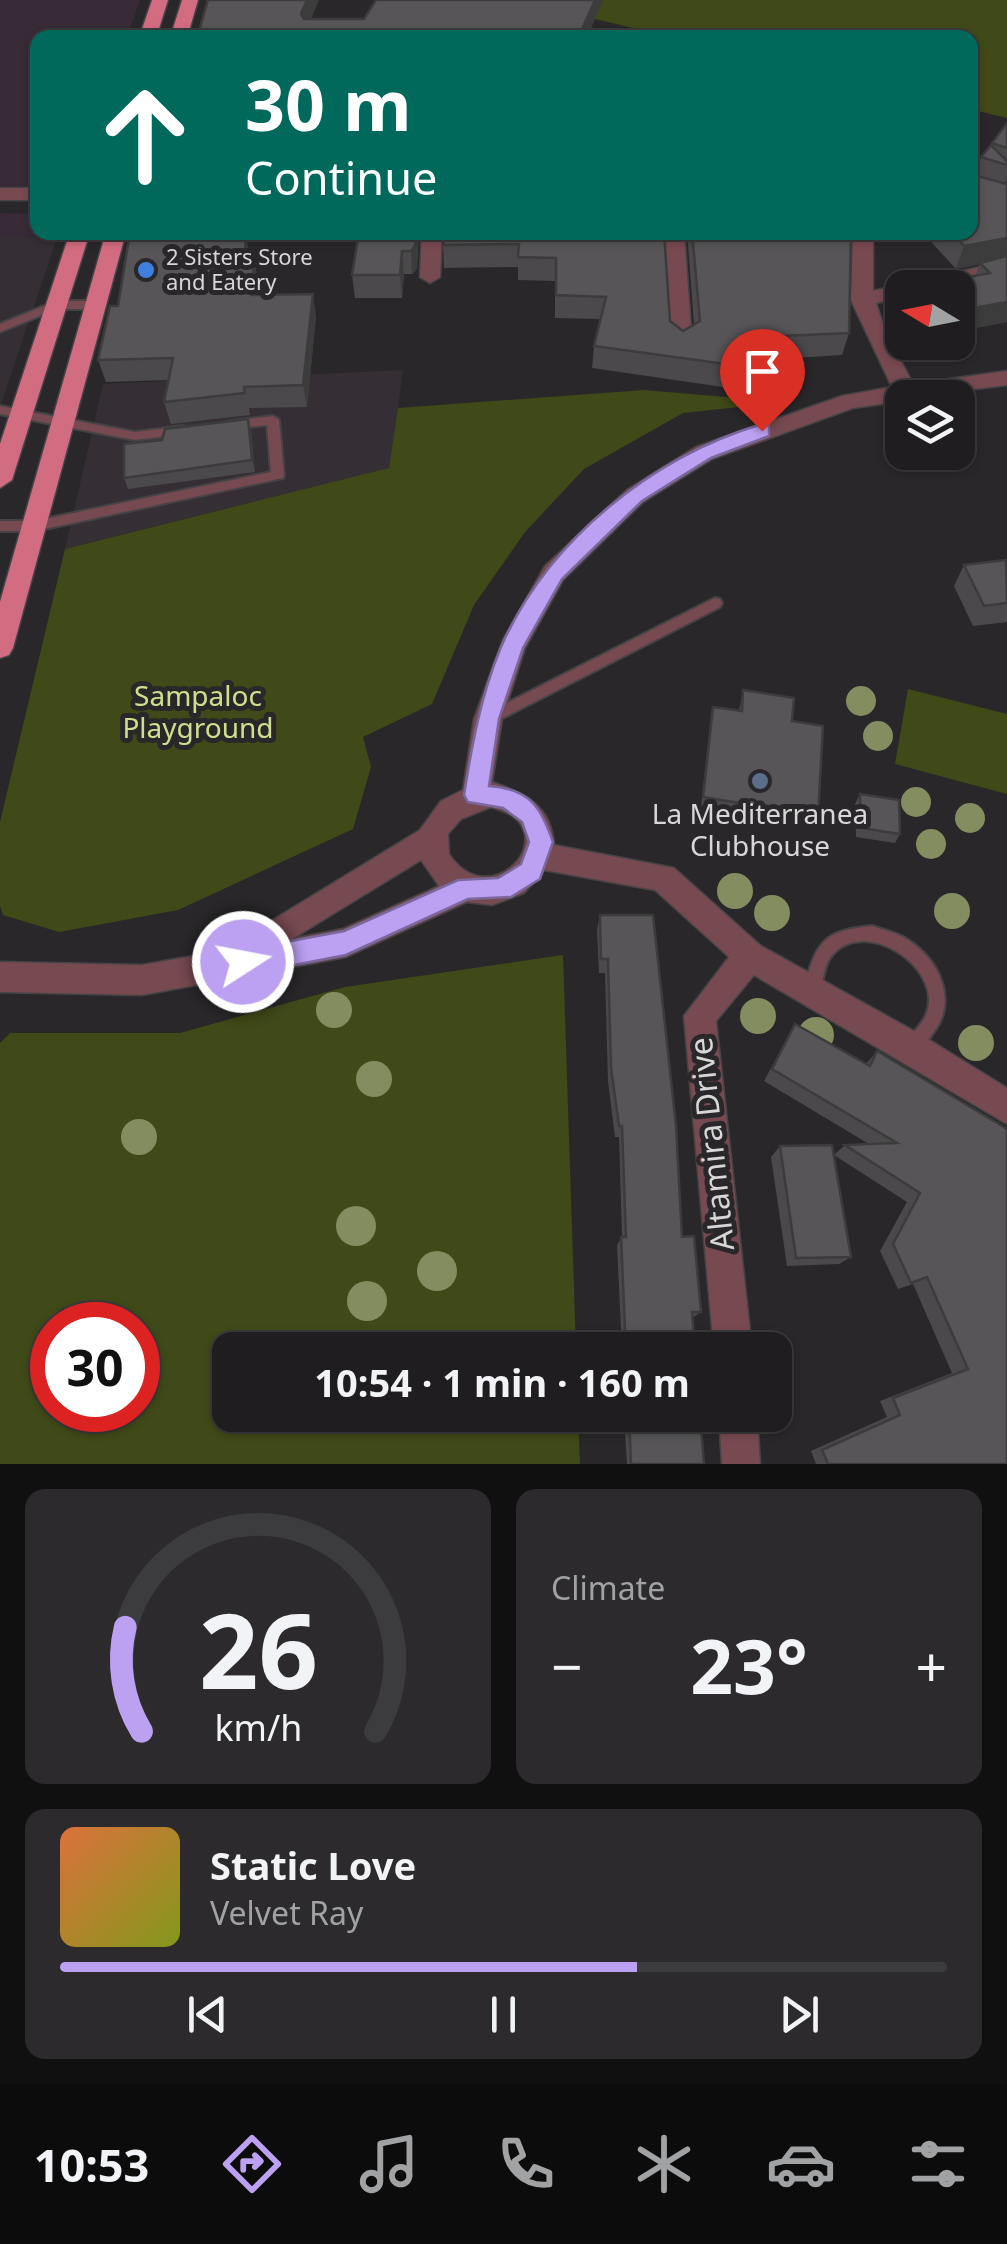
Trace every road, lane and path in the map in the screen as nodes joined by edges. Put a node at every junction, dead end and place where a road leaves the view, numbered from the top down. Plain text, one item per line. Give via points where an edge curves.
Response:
1 (160, 0) edge
2 (190, 0) edge
3 (150, 30) edge
4 (181, 30) edge
5 (0, 194) edge
6 (30, 194) edge
7 (77, 240) edge
8 (114, 240) edge
9 (432, 240) edge
10 (674, 240) edge
11 (863, 240) edge
12 (1007, 266) edge
13 (975, 274) edge
14 (430, 277) dead end
15 (885, 295) edge
16 (861, 300) junction
17 (56, 305) junction
18 (96, 305) junction
19 (0, 328) edge
20 (680, 344) edge
21 (1007, 378) edge
22 (899, 380) edge
23 (975, 382) edge
24 (885, 394) edge
25 (10, 413) edge
26 (63, 422) junction
27 (219, 426) edge
28 (201, 428) edge
29 (135, 436) junction
30 (135, 455) edge
31 (0, 480) edge
32 (136, 488) edge
33 (135, 505) junction
34 (0, 526) edge
35 (34, 526) junction
36 (715, 603) dead end
37 (0, 648) edge
38 (488, 719) junction
39 (476, 795) junction
40 (434, 837) junction
41 (539, 856) junction
42 (466, 888) junction
43 (292, 939) junction
44 (750, 956) junction
45 (0, 978) edge
46 (812, 990) junction
47 (912, 1047) junction
48 (1007, 1108) edge
49 (731, 1332) edge
50 (739, 1432) edge
51 (741, 1464) edge

1 - 3 highway
2 - 4 highway
5 - 6 street
7 - 17 highway
8 - 18 highway
9 - 14 street
10 - 20 street
11 - 16 street
12 - 13 street
15 - 16 street
16 - 22 street
17 - 18 lane
17 - 19 lane
17 - 25 highway
18 - 26 highway
21 - 23 street
24 - 38 street via 704,453 635,496 554,573 512,647
25 - 26 lane
25 - 31 highway
26 - 29 lane
26 - 35 highway
27 - 33 lane via 273,420 278,475 203,485
28 - 29 lane
29 - 30 lane
32 - 33 lane
33 - 35 lane
34 - 35 lane
35 - 37 highway
36 - 38 lane
38 - 39 street
39 - 40 street via 447,810
39 - 41 street via 521,805 539,828
40 - 42 street via 440,867
40 - 43 street
41 - 42 street via 531,871 502,890
41 - 44 street via 663,878
42 - 43 street via 346,943
43 - 45 street via 217,967 142,980
44 - 46 street
44 - 49 street, Altamira Drive via 700,1016
46 - 47 street
46 - 47 lane via 813,967 842,936 887,936 909,948 927,966 938,1012 930,1032
47 - 48 street
50 - 51 street

